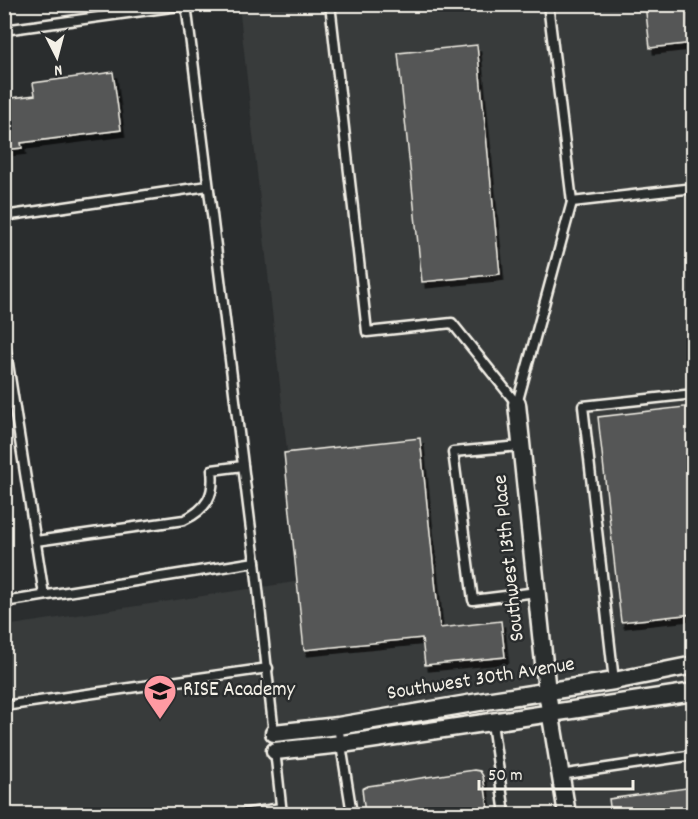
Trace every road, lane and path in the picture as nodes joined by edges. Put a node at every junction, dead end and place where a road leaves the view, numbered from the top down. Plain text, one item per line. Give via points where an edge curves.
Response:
1 (330, 4) edge
2 (548, 4) edge
3 (186, 5) edge
4 (4, 30) edge
5 (208, 186) junction
6 (693, 188) edge
7 (572, 202) junction
8 (4, 216) edge
9 (4, 338) edge
10 (693, 394) edge
11 (517, 404) junction
12 (521, 446) junction
13 (243, 466) junction
14 (36, 541) junction
15 (255, 562) junction
16 (537, 592) junction
17 (44, 595) junction
18 (4, 602) edge
19 (693, 665) edge
20 (268, 668) junction
21 (614, 681) junction
22 (547, 692) junction
23 (693, 692) edge
24 (4, 706) edge
25 (550, 714) junction
26 (492, 723) junction
27 (338, 726) junction
28 (274, 733) junction
29 (342, 744) junction
30 (275, 751) junction
31 (693, 755) edge
32 (560, 775) junction
33 (281, 811) edge
34 (242, 814) edge
35 (352, 814) edge
36 (505, 814) edge
37 (567, 814) edge

1 - 11 lane via 366,332 453,323
2 - 7 lane
3 - 4 lane
3 - 5 lane
5 - 8 lane
5 - 13 lane
6 - 7 lane
7 - 11 lane
9 - 14 lane
10 - 21 lane via 583,406
11 - 12 street, Southwest 13th Place
12 - 16 street, Southwest 13th Place
12 - 16 lane via 453,452 473,600
13 - 14 lane via 212,470 211,495 205,506 184,520
13 - 15 lane
14 - 17 lane
15 - 17 lane
15 - 20 lane
16 - 22 street, Southwest 13th Place
17 - 18 lane
19 - 21 street, Southwest 30th Avenue
20 - 24 lane
20 - 28 lane
21 - 22 street, Southwest 30th Avenue
22 - 25 street, Southwest 13th Place
22 - 27 street, Southwest 30th Avenue
23 - 25 street, Southwest 30th Avenue
25 - 26 street, Southwest 30th Avenue
25 - 32 street, Southwest 13th Place
26 - 29 street, Southwest 30th Avenue
26 - 36 lane
27 - 28 street, Southwest 30th Avenue
27 - 29 lane
28 - 30 lane
29 - 30 street, Southwest 30th Avenue
29 - 35 lane
30 - 33 lane
31 - 32 lane
32 - 37 street, Southwest 13th Place
33 - 34 lane

